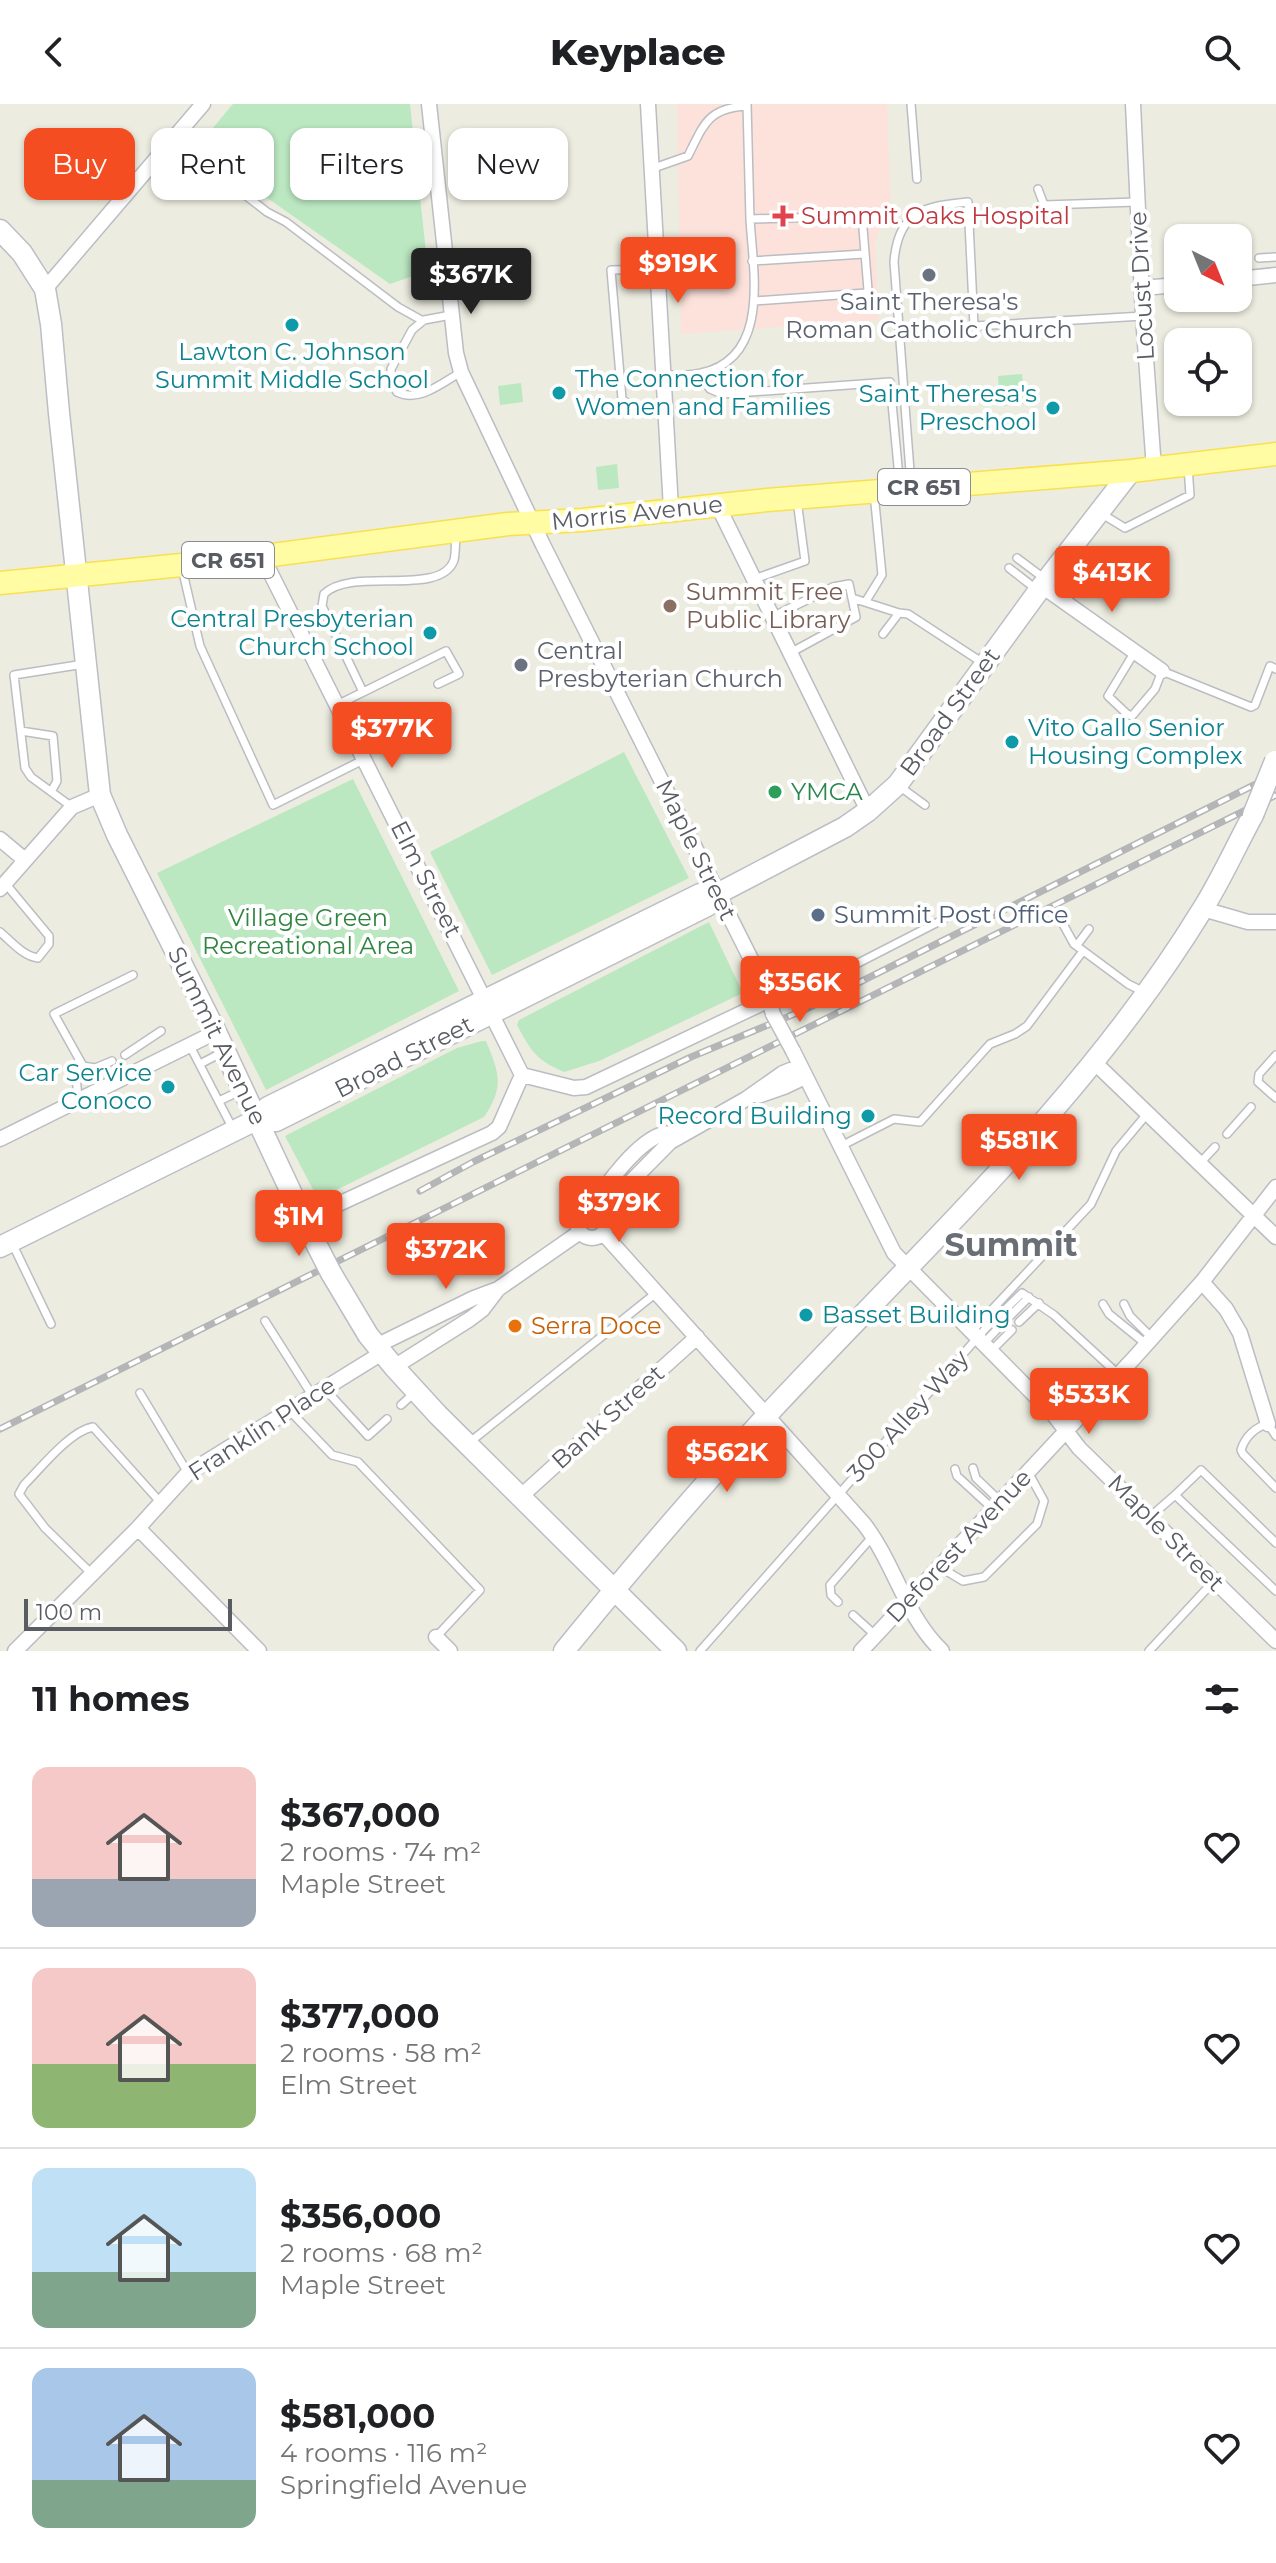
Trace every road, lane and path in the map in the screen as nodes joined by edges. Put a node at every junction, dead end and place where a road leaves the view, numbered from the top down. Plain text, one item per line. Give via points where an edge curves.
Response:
1 (203, 104) edge
2 (429, 104) edge
3 (648, 104) edge
4 (911, 104) edge
5 (1133, 104) edge
6 (747, 105) edge
7 (182, 128) edge
8 (151, 165) edge
9 (651, 169) junction
10 (917, 179) dead end
11 (1038, 189) dead end
12 (252, 200) edge
13 (1137, 202) junction
14 (750, 219) junction
15 (0, 230) edge
16 (864, 254) junction
17 (1276, 257) edge
18 (1259, 258) dead end
19 (752, 261) junction
20 (657, 269) junction
21 (1276, 275) edge
22 (1252, 278) edge
23 (1164, 286) edge
24 (1142, 288) junction
25 (45, 289) junction
26 (755, 301) junction
27 (451, 315) junction
28 (1143, 316) junction
29 (423, 321) junction
30 (461, 372) junction
31 (699, 374) junction
32 (664, 375) junction
33 (665, 404) junction
34 (1276, 454) edge
35 (1188, 465) junction
36 (1154, 469) junction
37 (1131, 471) junction
38 (906, 489) junction
39 (874, 491) junction
40 (797, 497) junction
41 (717, 504) junction
42 (671, 509) junction
43 (1099, 512) junction
44 (533, 524) junction
45 (456, 531) junction
46 (262, 556) junction
47 (1017, 558) dead end
48 (181, 564) junction
49 (1009, 568) dead end
50 (77, 575) junction
51 (754, 579) junction
52 (0, 583) edge
53 (1042, 586) junction
54 (852, 598) junction
55 (866, 601) junction
56 (899, 613) junction
57 (772, 617) junction
58 (883, 634) dead end
59 (790, 653) junction
60 (1134, 653) junction
61 (86, 664) junction
62 (985, 665) junction
63 (1276, 669) edge
64 (1162, 671) junction
65 (438, 684) dead end
66 (363, 692) junction
67 (337, 705) junction
68 (21, 731) junction
69 (365, 759) junction
70 (1275, 760) edge
71 (898, 784) junction
72 (52, 790) junction
73 (100, 795) junction
74 (925, 805) dead end
75 (72, 807) junction
76 (868, 811) junction
77 (0, 839) edge
78 (25, 860) junction
79 (2, 886) edge
80 (717, 894) junction
81 (1203, 909) junction
82 (1058, 915) dead end
83 (944, 919) dead end
84 (1276, 922) edge
85 (1089, 929) dead end
86 (0, 932) edge
87 (1080, 948) junction
88 (133, 975) dead end
89 (1145, 993) junction
90 (489, 1006) junction
91 (771, 1007) junction
92 (161, 1031) dead end
93 (216, 1032) junction
94 (190, 1046) junction
95 (225, 1051) junction
96 (125, 1055) dead end
97 (1276, 1055) edge
98 (112, 1061) dead end
99 (1093, 1061) junction
100 (78, 1062) junction
101 (200, 1064) junction
102 (802, 1071) junction
103 (522, 1075) junction
104 (244, 1089) junction
105 (1276, 1098) edge
106 (78, 1099) junction
107 (219, 1101) junction
108 (1251, 1107) dead end
109 (1147, 1114) junction
110 (258, 1119) junction
111 (234, 1131) junction
112 (1227, 1134) dead end
113 (0, 1139) edge
114 (841, 1146) junction
115 (1215, 1147) dead end
116 (1200, 1163) junction
117 (1276, 1187) edge
118 (597, 1209) junction
119 (1255, 1215) junction
120 (305, 1222) junction
121 (580, 1232) junction
122 (603, 1233) junction
123 (1276, 1237) edge
124 (6, 1244) edge
125 (907, 1269) junction
126 (1202, 1282) junction
127 (498, 1289) junction
128 (656, 1293) junction
129 (1029, 1297) junction
130 (1039, 1303) junction
131 (1103, 1304) dead end
132 (1124, 1304) dead end
133 (1010, 1316) dead end
134 (265, 1321) dead end
135 (1004, 1322) dead end
136 (1019, 1322) dead end
137 (51, 1324) dead end
138 (1012, 1330) dead end
139 (697, 1337) junction
140 (981, 1341) junction
141 (1149, 1341) junction
142 (384, 1355) junction
143 (1119, 1375) junction
144 (318, 1392) junction
145 (140, 1393) dead end
146 (289, 1409) junction
147 (767, 1415) junction
148 (387, 1419) dead end
149 (1272, 1430) edge
150 (1068, 1431) junction
151 (468, 1444) junction
152 (973, 1468) dead end
153 (955, 1469) dead end
154 (1028, 1472) junction
155 (188, 1473) junction
156 (1276, 1488) edge
157 (837, 1495) junction
158 (1175, 1495) junction
159 (520, 1497) junction
160 (161, 1503) junction
161 (996, 1505) junction
162 (1150, 1517) junction
163 (138, 1528) junction
164 (873, 1535) junction
165 (1276, 1543) edge
166 (938, 1566) junction
167 (92, 1574) junction
168 (1214, 1581) junction
169 (614, 1590) junction
170 (1276, 1591) edge
171 (906, 1600) junction
172 (838, 1602) dead end
173 (853, 1615) dead end
174 (875, 1635) junction
175 (1276, 1641) edge
176 (443, 1646) edge
177 (17, 1650) edge
178 (259, 1651) edge
179 (564, 1651) edge
180 (676, 1651) edge
181 (700, 1651) edge
182 (861, 1651) edge
183 (942, 1651) edge
184 (1149, 1651) edge

1 - 7 street
2 - 27 street, Maple Street
3 - 9 street
4 - 10 lane
5 - 13 street, Locust Drive
6 - 9 lane via 725,107 704,124 688,156
6 - 14 lane
8 - 25 street
9 - 20 street
11 - 13 lane via 1044,205
12 - 29 lane
13 - 24 street, Locust Drive
14 - 16 lane via 859,215 864,221
14 - 19 lane
15 - 25 main road
16 - 19 lane
16 - 26 lane via 866,293
17 - 18 lane
19 - 26 lane
20 - 32 street
20 - 33 lane via 611,270 622,399 631,407
21 - 22 street
23 - 24 street
24 - 28 street, Locust Drive
25 - 50 main road, Summit Avenue
26 - 31 lane via 748,335 738,351 721,366
27 - 29 lane
27 - 30 street, Maple Street
28 - 36 street, Locust Drive
28 - 38 lane via 974,326 968,202 923,209 910,218 894,262
29 - 30 lane via 412,330 391,369 393,387 413,396
30 - 44 street, Maple Street
31 - 32 lane
31 - 38 lane via 710,389 722,394 890,382
32 - 33 street
33 - 42 street
34 - 35 main road, Morris Avenue
35 - 36 main road, Morris Avenue
35 - 43 lane via 1190,495 1125,528
36 - 37 main road, Morris Avenue
37 - 38 main road, Morris Avenue / CR 651
37 - 43 main road, Broad Street
38 - 39 main road, Morris Avenue / CR 651
39 - 40 main road, Morris Avenue / CR 651
39 - 55 lane via 882,575
40 - 41 main road, Morris Avenue / CR 651
40 - 51 lane via 805,561
41 - 42 main road, Morris Avenue / CR 651
41 - 51 street
42 - 44 main road, Morris Avenue / CR 651
43 - 53 main road, Broad Street
44 - 45 main road, Morris Avenue / CR 651
44 - 80 street, Maple Street
45 - 46 main road, Morris Avenue / CR 651
45 - 66 lane via 454,560 443,573 340,584 324,594 322,606
46 - 48 main road, Morris Avenue / CR 651
46 - 67 street, Elm Street
47 - 53 lane
48 - 50 main road, Morris Avenue / CR 651
48 - 69 lane via 200,646 273,805
49 - 53 lane
50 - 52 main road, Morris Avenue / CR 651
50 - 61 main road, Summit Avenue
51 - 57 street
53 - 60 street
53 - 62 main road, Broad Street
54 - 55 lane
54 - 57 lane via 849,584 833,587
54 - 59 lane via 856,617
55 - 56 lane
56 - 58 lane
56 - 62 lane
57 - 59 street
59 - 76 street
60 - 64 street
60 - 64 lane via 1108,694 1127,714 1137,713
61 - 68 lane via 14,675
61 - 73 main road, Summit Avenue
62 - 71 main road, Broad Street
63 - 64 lane via 1270,666 1251,707
65 - 66 lane via 459,674 446,651
66 - 67 lane
67 - 69 street, Elm Street
68 - 72 lane via 27,772
68 - 72 lane via 53,736 57,781
69 - 90 street, Elm Street
70 - 81 main road, bridge via 1253,815
71 - 74 lane
71 - 76 main road, Broad Street
72 - 75 lane
73 - 75 street
73 - 93 main road, Summit Avenue
75 - 78 street
76 - 80 main road, Broad Street
77 - 78 street
78 - 79 street
79 - 86 lane via 49,936 49,944 35,959
80 - 90 main road, Broad Street via 700,894
80 - 91 street, Maple Street
81 - 84 street via 1239,920
81 - 89 main road
82 - 87 lane
83 - 91 lane
85 - 87 lane
87 - 89 lane
87 - 114 lane via 1027,1026 990,1044 920,1122 894,1119
88 - 100 lane via 54,1014
89 - 99 main road
90 - 103 street, Elm Street
90 - 110 main road, Broad Street via 276,1121
91 - 102 street, Maple Street, bridge
91 - 103 street via 586,1087
92 - 96 lane
93 - 94 street
93 - 95 main road, Summit Avenue
94 - 101 lane
94 - 106 street
95 - 101 lane
95 - 104 main road, Summit Avenue
97 - 105 lane via 1258,1082
98 - 100 lane via 95,1068
99 - 109 street
99 - 125 main road
100 - 106 lane
101 - 107 lane
102 - 114 street, Maple Street
102 - 118 street via 784,1087 746,1099 683,1133
103 - 120 street via 492,1133
104 - 107 lane
104 - 110 main road, Summit Avenue
106 - 113 street
107 - 111 lane
108 - 112 lane
109 - 116 street
109 - 140 lane via 1116,1151 1091,1204
110 - 111 main road, Broad Street
110 - 120 main road, Summit Avenue
111 - 124 main road, Broad Street
114 - 125 street, Maple Street
115 - 116 lane
116 - 119 street
117 - 119 street, Deforest Avenue
118 - 121 street via 583,1210 577,1218
118 - 122 street via 607,1219
119 - 123 street
119 - 126 street, Deforest Avenue
120 - 142 main road, Summit Avenue, bridge
121 - 122 street via 589,1238
121 - 127 street
122 - 128 street
124 - 137 lane
125 - 140 street, Maple Street
125 - 147 main road
126 - 141 street, Deforest Avenue
126 - 149 street via 1240,1333
127 - 142 street via 474,1298
127 - 142 street via 470,1319
128 - 139 street
128 - 151 lane
129 - 130 lane
129 - 133 lane
129 - 140 lane via 1022,1293
130 - 136 lane
130 - 143 lane
131 - 141 lane via 1133,1335
132 - 141 lane
134 - 144 lane
135 - 140 lane
138 - 140 lane
139 - 147 street
139 - 159 street, Bank Street
140 - 150 street, Maple Street
140 - 157 lane, 300 Alley Way
141 - 143 street, Deforest Avenue
142 - 144 street, Franklin Place
142 - 151 main road, Summit Avenue via 409,1398
143 - 150 street, Deforest Avenue
144 - 146 street, Franklin Place
144 - 148 lane via 368,1436
145 - 155 lane
146 - 155 street, Franklin Place
146 - 176 lane via 332,1455 358,1462 480,1590
147 - 157 street
147 - 169 main road
149 - 156 lane via 1259,1426 1241,1450
150 - 154 street, Deforest Avenue
150 - 162 street, Maple Street
151 - 159 main road, Summit Avenue
152 - 161 lane
153 - 161 lane
154 - 161 street, Deforest Avenue
154 - 166 lane via 1044,1501 1037,1524 984,1577 963,1581
155 - 160 street, Franklin Place
157 - 164 street
157 - 181 lane, 300 Alley Way
158 - 162 lane
158 - 165 lane via 1201,1470
158 - 170 lane
159 - 169 main road, Summit Avenue
160 - 163 street, Franklin Place
160 - 167 lane via 93,1427 70,1439 24,1485 19,1494
161 - 166 street, Deforest Avenue
162 - 168 street, Maple Street
163 - 167 street, Franklin Place
163 - 178 street
164 - 171 street
164 - 172 lane via 830,1585
166 - 171 street, Deforest Avenue
167 - 177 street, Franklin Place
168 - 175 street, Maple Street
168 - 184 lane
169 - 179 main road
169 - 180 main road, Summit Avenue
171 - 174 street, Deforest Avenue
171 - 183 street
173 - 174 lane
174 - 182 street, Deforest Avenue

